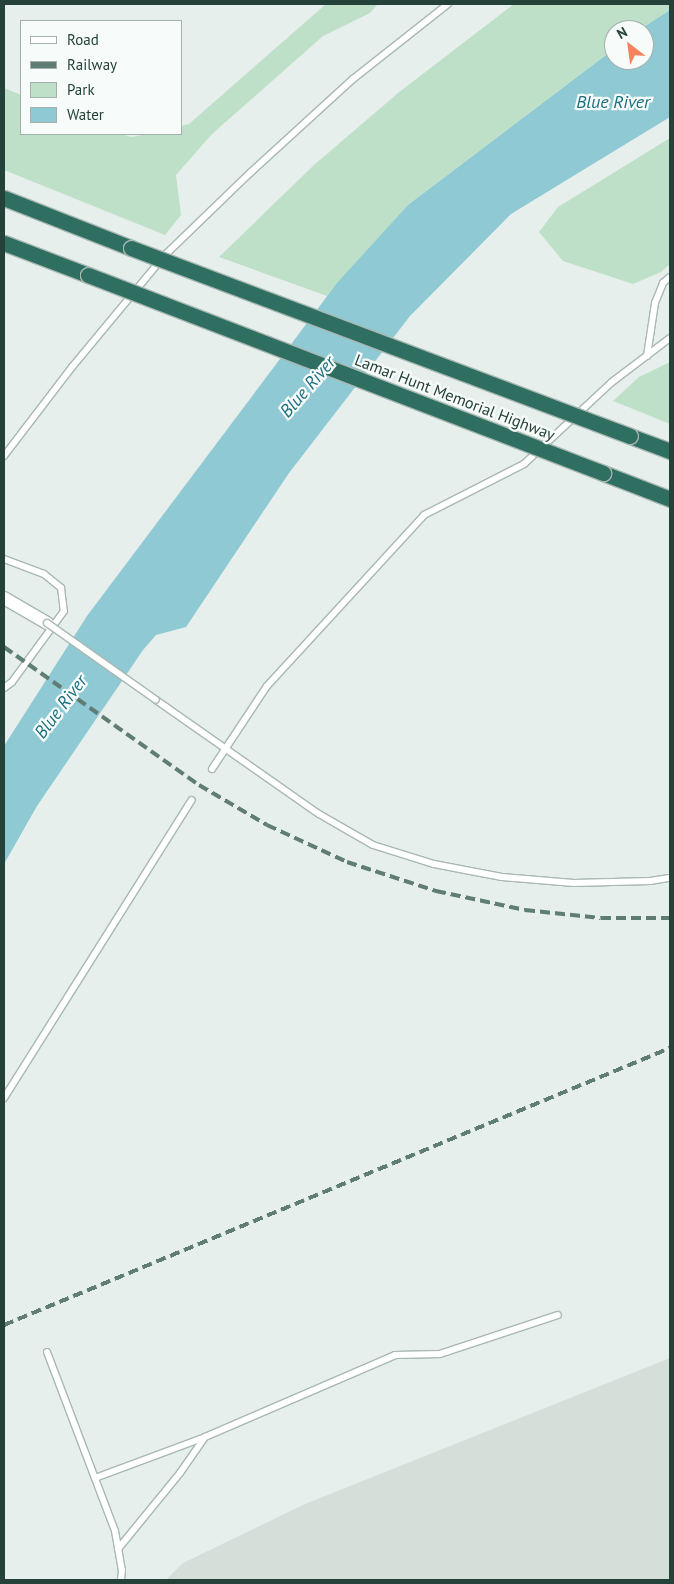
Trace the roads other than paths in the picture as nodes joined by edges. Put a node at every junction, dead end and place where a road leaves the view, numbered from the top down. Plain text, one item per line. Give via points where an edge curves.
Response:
1 (448, 4) edge
2 (4, 198) edge
3 (4, 243) edge
4 (670, 277) edge
5 (670, 338) edge
6 (667, 343) edge
7 (647, 356) junction
8 (670, 452) edge
9 (4, 456) edge
10 (670, 499) edge
11 (4, 558) edge
12 (4, 598) edge
13 (47, 623) joint
14 (4, 688) edge
15 (224, 750) junction
16 (212, 769) dead end
17 (192, 800) dead end
18 (670, 878) edge
19 (4, 1098) edge
20 (558, 1315) dead end
21 (47, 1352) dead end
22 (205, 1437) junction
23 (95, 1478) junction
24 (118, 1549) junction
25 (120, 1580) edge

1 - 9 lane via 353,79 164,256
2 - 8 highway, Lamar Hunt Memorial Highway, bridge
3 - 10 highway, Lamar Hunt Memorial Highway, bridge
4 - 7 lane via 663,283 655,303
5 - 6 lane
6 - 7 lane
7 - 15 lane via 612,382 524,464 424,515 267,686
11 - 14 lane via 44,574 61,588 64,611 12,682
12 - 13 street
13 - 15 lane, bridge
15 - 16 lane
15 - 18 lane via 319,814 373,845 434,864 502,877 574,883
17 - 19 lane
20 - 22 lane via 440,1354 396,1355
21 - 23 lane
22 - 23 lane
22 - 24 lane
23 - 24 lane
24 - 25 lane via 122,1570

